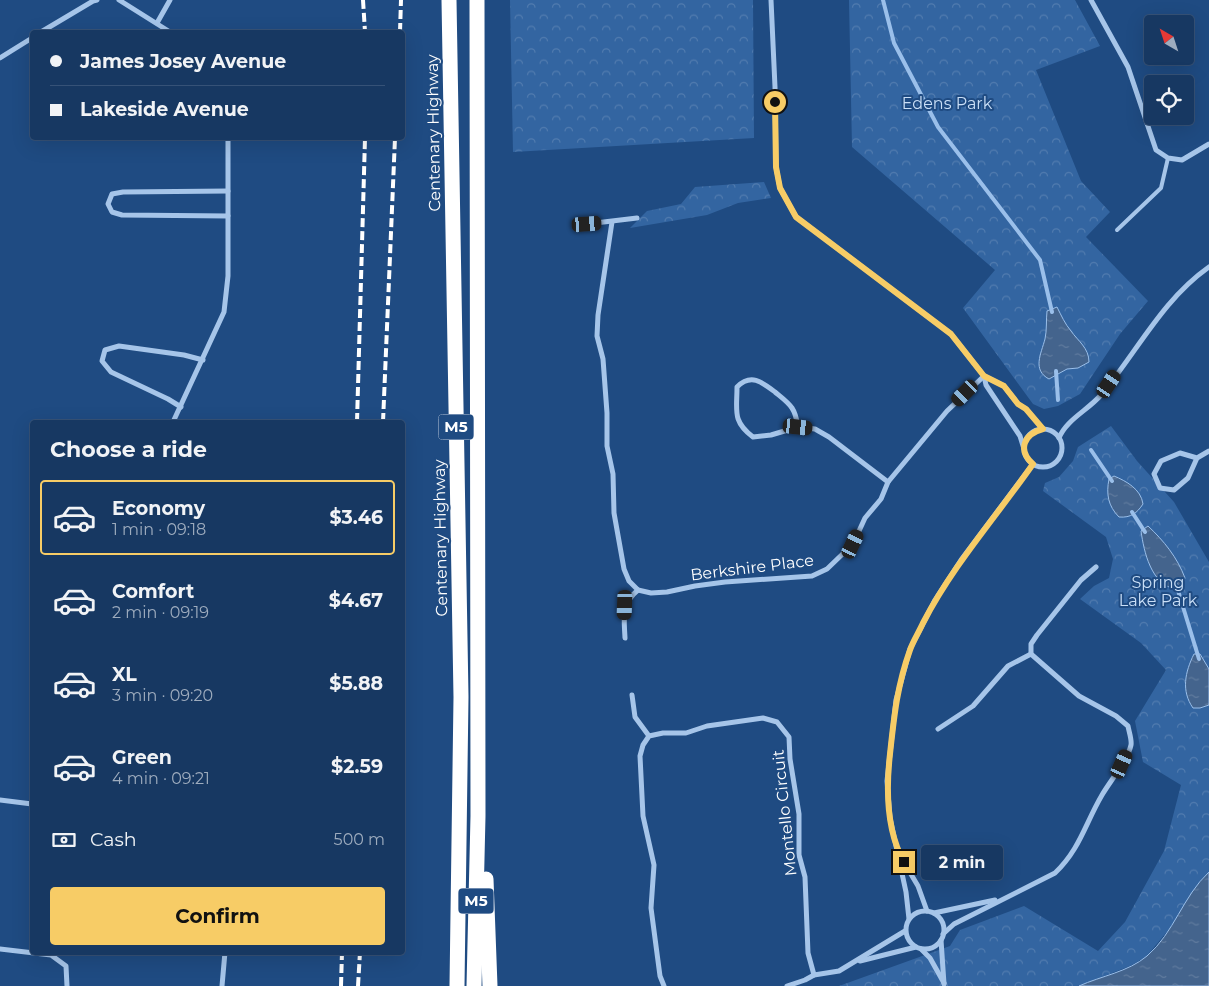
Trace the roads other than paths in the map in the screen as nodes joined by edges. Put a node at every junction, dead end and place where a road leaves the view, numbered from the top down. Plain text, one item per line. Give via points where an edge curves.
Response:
1 (97, 0) edge
2 (119, 0) edge
3 (170, 0) edge
4 (449, 0) edge
5 (477, 0) edge
6 (771, 0) edge
7 (1091, 0) edge
8 (157, 23) junction
9 (45, 30) edge
10 (167, 30) edge
11 (30, 39) edge
12 (0, 58) edge
13 (228, 140) edge
14 (1209, 144) edge
15 (1168, 158) junction
16 (228, 191) junction
17 (228, 216) junction
18 (636, 218) dead end
19 (612, 222) junction
20 (587, 224) dead end
21 (1117, 230) dead end
22 (1209, 266) edge
23 (203, 360) junction
24 (984, 376) junction
25 (181, 407) junction
26 (174, 420) edge
27 (798, 427) junction
28 (1043, 429) junction
29 (1059, 438) junction
30 (1024, 449) junction
31 (1209, 451) edge
32 (1197, 458) junction
33 (1033, 464) junction
34 (888, 482) junction
35 (1096, 567) dead end
36 (638, 590) junction
37 (625, 638) dead end
38 (1031, 654) junction
39 (632, 695) dead end
40 (938, 730) dead end
41 (649, 736) junction
42 (0, 800) edge
43 (30, 804) edge
44 (478, 816) junction
45 (897, 849) junction
46 (1004, 898) junction
47 (927, 911) junction
48 (934, 913) junction
49 (909, 918) junction
50 (905, 931) junction
51 (942, 937) junction
52 (918, 948) junction
53 (0, 949) edge
54 (30, 953) edge
55 (44, 955) edge
56 (225, 955) edge
57 (851, 963) junction
58 (814, 975) junction
59 (945, 985) edge
60 (67, 986) edge
61 (222, 986) edge
62 (457, 986) edge
63 (474, 986) edge
64 (490, 986) edge
65 (664, 986) edge
66 (787, 986) edge

1 - 9 street
2 - 8 street
3 - 8 street
4 - 62 highway, Centenary Highway / M5 via 461,697
5 - 44 highway, M5
6 - 24 street via 776,167 780,188 789,206 796,217 951,334
7 - 15 street via 1128,67 1156,150
8 - 10 street
11 - 12 street
13 - 16 street
14 - 15 street via 1182,160
15 - 21 lane via 1161,188
16 - 17 street
16 - 17 street via 123,192 112,194 108,204 112,212 122,214
17 - 23 street via 227,295 224,312
18 - 19 street
19 - 20 street
19 - 36 street via 597,336 603,359 614,513 624,569
22 - 29 street via 1156,318 1103,392 1062,429
23 - 25 street
23 - 25 street via 119,346 106,350 102,361 111,372
24 - 28 street via 1004,386
24 - 30 street via 986,385 1020,436
24 - 34 street, Berkshire Place via 947,411
25 - 26 street
27 - 27 street via 753,437 742,428 737,415 737,387 748,380 765,385 792,407
27 - 34 street via 815,429 829,437
28 - 29 street
28 - 30 street via 1027,438
29 - 33 street via 1062,450 1056,461 1046,466
30 - 33 street
31 - 32 street
32 - 32 street via 1188,478 1174,490 1160,488 1154,474 1161,462 1180,453
33 - 45 street via 961,560 935,600 910,649 896,700 887,782
34 - 36 street, Berkshire Place via 853,544 827,570 812,576 725,582 667,592
35 - 38 street via 1081,580 1037,635 1031,644
36 - 37 street via 625,605
38 - 40 street via 1008,666 973,706
38 - 46 street via 1079,696 1128,726 1131,745 1067,861 1055,873
39 - 41 street via 635,717
41 - 58 street, Montello Circuit via 686,734 707,726 763,718 776,722 789,737 799,814 799,855 804,877 808,953
41 - 65 street via 640,756 643,816 654,865 651,908
42 - 43 street
44 - 63 highway, M5
44 - 64 highway via 484,833
45 - 47 street via 918,886
45 - 49 street
46 - 48 street
46 - 51 street via 954,924
47 - 48 street
47 - 49 street via 920,911
48 - 51 street via 942,922
49 - 50 street
50 - 52 street
50 - 57 street
51 - 52 street via 933,948
51 - 59 street
52 - 57 street
52 - 59 street via 930,958
53 - 54 street
55 - 60 street via 66,966
56 - 61 street
57 - 58 street via 839,971
58 - 66 street

